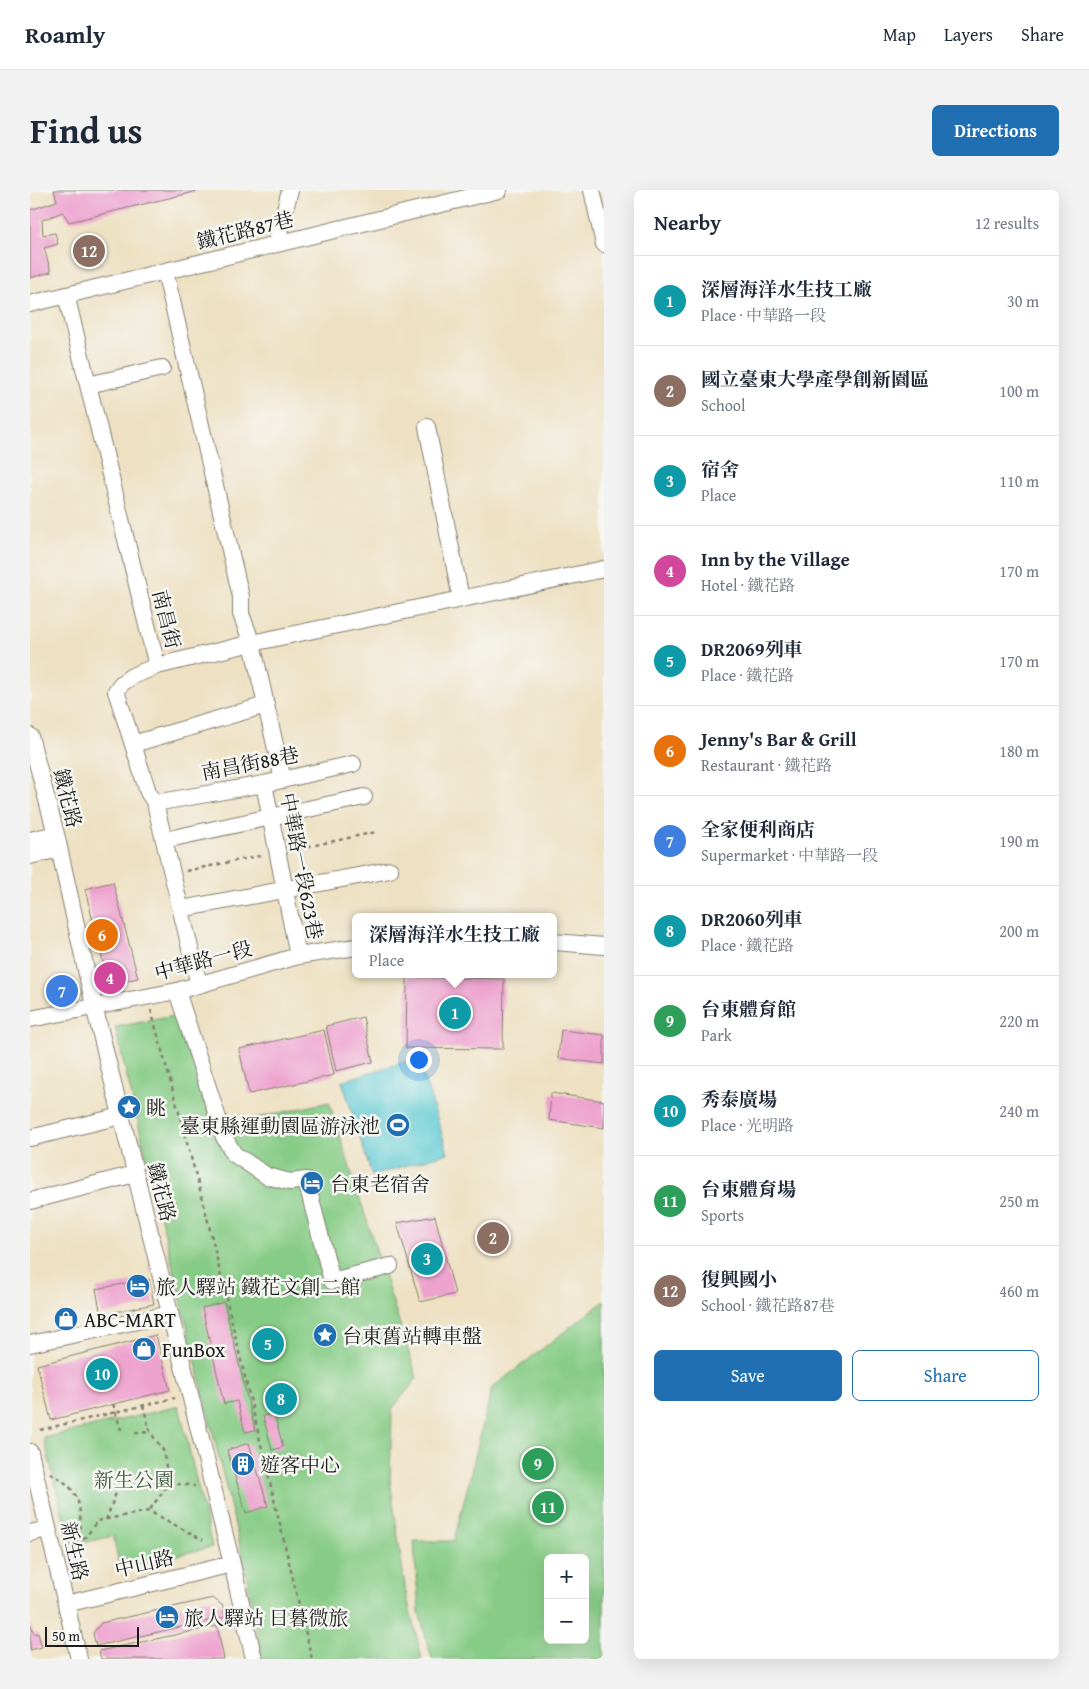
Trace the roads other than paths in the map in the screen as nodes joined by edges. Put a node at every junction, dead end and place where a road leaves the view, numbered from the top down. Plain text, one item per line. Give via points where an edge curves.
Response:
1 (290, 190) edge
2 (499, 190) edge
3 (592, 190) edge
4 (472, 193) edge
5 (276, 244) junction
6 (604, 244) edge
7 (164, 271) junction
8 (66, 295) junction
9 (30, 304) edge
10 (162, 368) dead end
11 (88, 385) junction
12 (427, 427) dead end
13 (604, 569) edge
14 (461, 599) junction
15 (252, 643) junction
16 (157, 666) junction
17 (266, 705) junction
18 (30, 736) edge
19 (133, 744) junction
20 (353, 764) dead end
21 (283, 780) junction
22 (264, 784) junction
23 (364, 797) dead end
24 (155, 803) junction
25 (271, 817) junction
26 (30, 840) edge
27 (164, 840) junction
28 (57, 841) junction
29 (30, 856) edge
30 (390, 870) dead end
31 (286, 890) junction
32 (181, 909) junction
33 (557, 942) edge
34 (604, 946) edge
35 (352, 948) edge
36 (298, 956) junction
37 (199, 985) junction
38 (177, 991) junction
39 (94, 1006) junction
40 (30, 1019) edge
41 (121, 1116) junction
42 (30, 1138) edge
43 (136, 1174) junction
44 (30, 1201) edge
45 (390, 1266) dead end
46 (170, 1314) junction
47 (30, 1344) edge
48 (30, 1452) edge
49 (48, 1529) junction
50 (30, 1533) edge
51 (232, 1564) junction
52 (66, 1604) junction
53 (78, 1659) edge
54 (254, 1659) edge

1 - 5 street
2 - 4 street, 鐵花路87巷
3 - 6 street
4 - 5 street, 鐵花路87巷
5 - 7 street, 鐵花路87巷
7 - 8 street, 鐵花路87巷
7 - 15 street via 241,597 242,614
8 - 9 street, 鐵花路87巷
8 - 11 street, 南昌街
10 - 11 street
11 - 16 street, 南昌街
12 - 14 street
13 - 14 street
14 - 15 street
15 - 16 street
15 - 17 street
16 - 19 street, 南昌街 via 132,676 116,691
17 - 19 street
17 - 21 street
18 - 28 street, 鐵花路
19 - 24 street, 南昌街 via 148,792
20 - 21 street, 南昌街88巷
21 - 22 street, 南昌街88巷
22 - 24 street, 南昌街88巷
22 - 25 street, 中華路一段623巷
23 - 25 street
24 - 27 street, 南昌街
25 - 27 street
25 - 31 street, 中華路一段623巷
26 - 28 street
27 - 32 street, 南昌街
28 - 29 street
28 - 39 street, 鐵花路
30 - 31 street
31 - 32 street
31 - 36 street, 中華路一段623巷
32 - 37 street, 南昌街
33 - 34 street
35 - 36 street, 中華路一段
36 - 37 street, 中華路一段
37 - 38 street, 中華路一段
38 - 39 street, 中華路一段
38 - 45 street via 224,1137 234,1154 267,1176 290,1182 306,1180 332,1281
39 - 40 street, 中華路一段
39 - 41 street, 鐵花路
41 - 42 street
41 - 43 street, 鐵花路
43 - 44 street
43 - 46 street, 鐵花路
46 - 47 street
46 - 51 street, 鐵花路
48 - 49 street, 新生路
49 - 50 street
49 - 52 street, 新生路
51 - 52 street, 中山路
51 - 54 street, 鐵花路
52 - 53 street, 新生路

